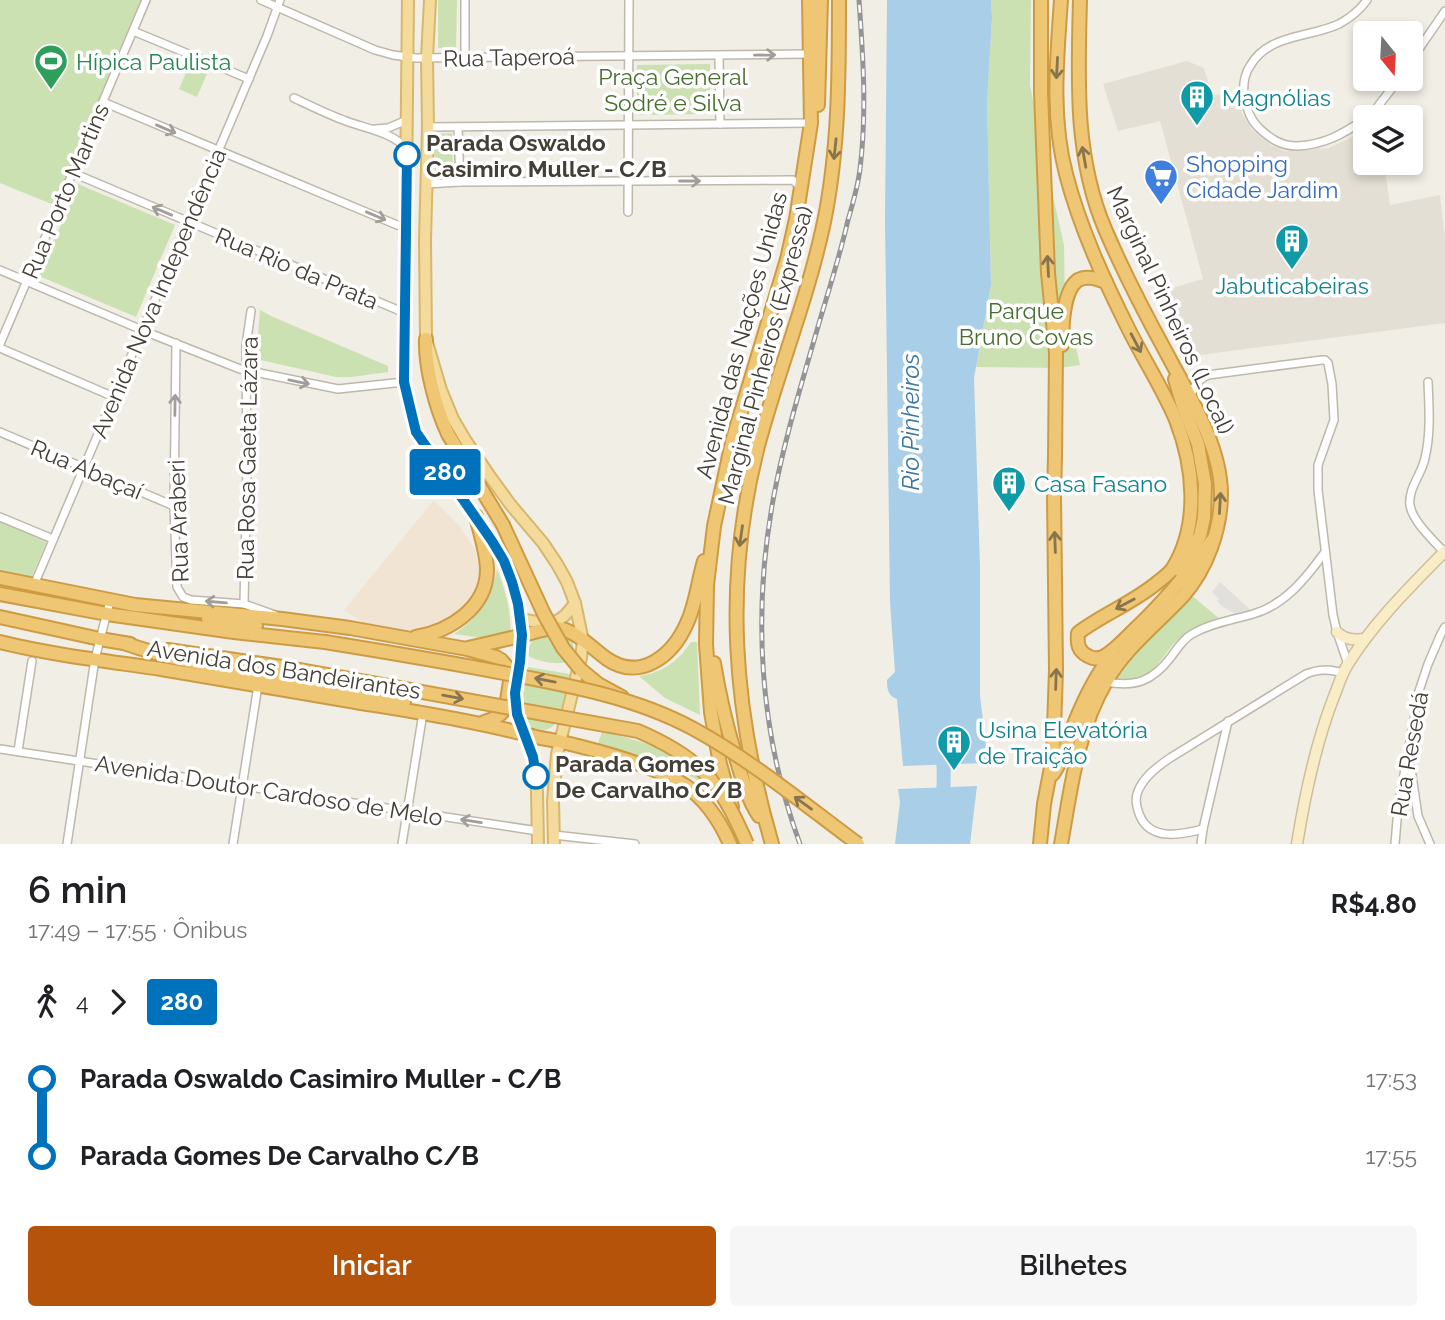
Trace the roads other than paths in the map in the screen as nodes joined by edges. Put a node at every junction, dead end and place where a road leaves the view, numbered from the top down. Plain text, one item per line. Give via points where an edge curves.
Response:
1 (146, 0) edge
2 (261, 0) edge
3 (408, 0) edge
4 (430, 0) edge
5 (466, 0) edge
6 (628, 0) edge
7 (809, 0) edge
8 (821, 0) edge
9 (839, 0) edge
10 (1041, 0) edge
11 (1061, 0) edge
12 (1080, 0) edge
13 (1367, 0) edge
14 (279, 4) edge
15 (1445, 11) edge
16 (133, 31) junction
17 (1423, 43) edge
18 (810, 54) junction
19 (628, 56) junction
20 (719, 56) junction
21 (407, 57) junction
22 (465, 57) junction
23 (427, 58) junction
24 (249, 79) junction
25 (1390, 91) edge
26 (294, 98) dead end
27 (103, 102) junction
28 (1379, 105) edge
29 (408, 120) junction
30 (811, 122) junction
31 (628, 124) junction
32 (720, 124) junction
33 (428, 127) junction
34 (458, 127) junction
35 (1353, 127) edge
36 (368, 128) junction
37 (407, 149) junction
38 (218, 151) junction
39 (804, 172) junction
40 (72, 173) junction
41 (628, 181) junction
42 (460, 182) junction
43 (426, 184) junction
44 (801, 189) junction
45 (628, 212) dead end
46 (188, 222) junction
47 (406, 228) junction
48 (0, 270) edge
49 (27, 281) junction
50 (1106, 282) junction
51 (251, 311) dead end
52 (405, 313) junction
53 (142, 330) junction
54 (426, 339) junction
55 (176, 343) junction
56 (0, 346) edge
57 (1166, 353) junction
58 (245, 370) junction
59 (1056, 381) junction
60 (404, 382) junction
61 (1428, 382) dead end
62 (114, 397) junction
63 (1190, 397) junction
64 (0, 432) edge
65 (83, 468) junction
66 (174, 506) junction
67 (476, 516) junction
68 (0, 517) edge
69 (713, 526) junction
70 (1214, 538) junction
71 (53, 539) junction
72 (1325, 552) junction
73 (1445, 552) edge
74 (1171, 570) junction
75 (0, 578) edge
76 (34, 585) junction
77 (0, 594) edge
78 (110, 601) junction
79 (575, 603) junction
80 (244, 604) junction
81 (135, 605) junction
82 (107, 614) junction
83 (0, 617) edge
84 (520, 618) junction
85 (282, 619) junction
86 (706, 621) junction
87 (1445, 627) edge
88 (1337, 632) junction
89 (522, 635) junction
90 (392, 636) junction
91 (100, 639) junction
92 (1365, 639) junction
93 (311, 640) junction
94 (583, 641) junction
95 (0, 642) edge
96 (124, 643) junction
97 (1117, 647) junction
98 (467, 649) junction
99 (95, 659) junction
100 (32, 661) dead end
101 (1346, 669) junction
102 (1105, 682) junction
103 (256, 684) junction
104 (635, 704) junction
105 (424, 713) junction
106 (445, 716) junction
107 (1228, 721) junction
108 (477, 722) junction
109 (524, 733) junction
110 (560, 741) junction
111 (0, 748) edge
112 (18, 751) junction
113 (1409, 754) junction
114 (79, 761) junction
115 (1048, 782) junction
116 (242, 786) junction
117 (407, 812) junction
118 (767, 829) junction
119 (1203, 829) junction
120 (538, 831) junction
121 (554, 839) edge
122 (605, 842) edge
123 (67, 844) edge
124 (233, 844) edge
125 (402, 844) edge
126 (538, 844) edge
127 (635, 844) edge
128 (730, 844) edge
129 (742, 844) edge
130 (747, 844) edge
131 (772, 844) edge
132 (858, 844) edge
133 (1040, 844) edge
134 (1061, 844) edge
135 (1200, 844) edge
136 (1297, 844) edge
137 (1395, 844) edge
138 (1430, 844) edge

1 - 16 street, Rua Porto Martins
2 - 14 street, Rua Taperoá
3 - 21 main road
4 - 23 main road
5 - 22 street
6 - 19 street
7 - 18 highway, Avenida das Nações Unidas
8 - 39 highway via 818,122
9 -> 118 highway, Marginal Pinheiros (Expressa) via 836,141 824,223 758,446 739,547 736,638 740,696
59 -> 10 highway via 1042,125
11 -> 50 highway via 1055,97 1065,171
57 -> 12 highway, Marginal Pinheiros (Local) via 1104,227 1087,175 1078,104
13 - 35 street via 1338,24 1265,48 1246,72 1243,89 1255,125 1272,140 1289,146 1322,143
14 - 21 street, Rua Taperoá via 375,50
14 - 24 street, Avenida Nova Independência
15 - 17 street
16 - 24 street
16 - 27 street, Rua Porto Martins
20 -> 18 street, Rua Taperoá
18 - 30 highway, Avenida das Nações Unidas
19 - 20 street, Rua Taperoá
19 - 22 street, Rua Taperoá
19 - 31 street
20 - 32 street
21 - 23 street, Rua Taperoá
21 - 29 main road
22 - 23 street, Rua Taperoá
23 - 33 main road
24 - 38 street, Avenida Nova Independência
25 - 28 street
26 - 36 street
27 -> 38 street
27 - 40 street, Rua Porto Martins
29 - 36 street via 388,128
29 - 37 main road
30 - 32 street
30 - 39 highway, Avenida das Nações Unidas
31 - 32 street
31 - 34 street
31 - 41 street
33 - 34 street
33 - 43 main road
34 - 42 street
36 - 37 street via 394,138
37 - 47 main road
38 - 46 street, Avenida Nova Independência
38 -> 47 street
39 - 44 highway, Avenida das Nações Unidas
46 -> 40 street, Rua Rio da Prata
40 - 49 street, Rua Porto Martins
41 - 42 street
41 -> 44 street via 793,180
41 - 45 street
42 - 43 street
43 - 54 main road
44 - 69 highway, Avenida das Nações Unidas via 787,259 732,442
46 - 52 street, Rua Rio da Prata
46 - 53 street, Avenida Nova Independência
47 - 52 main road
48 - 49 street
49 - 53 street
49 - 56 street, Rua Porto Martins
50 - 59 highway via 1088,278 1071,287
50 -> 74 highway via 1175,418 1185,447 1192,492 1189,526
51 - 58 street, Rua Rosa Gaeta Lázara
52 - 60 main road
53 - 55 street
53 - 62 street, Avenida Nova Independência
54 - 79 main road via 453,419 557,564
54 - 104 highway, bridge via 442,422 503,524 563,648 598,684
55 - 58 street
66 -> 55 street, Rua Araberi
56 - 62 street
57 - 63 highway, Marginal Pinheiros (Local)
57 - 74 highway via 1198,444 1205,484 1200,536 1166,587
58 -> 60 street via 338,389
58 - 80 street, Rua Rosa Gaeta Lázara
115 -> 59 highway via 1056,670
60 - 67 main road via 416,432
61 - 73 street via 1427,444 1410,507
62 - 65 street, Avenida Nova Independência
70 -> 63 highway, Marginal Pinheiros (Local) via 1221,492 1218,472
63 - 72 street via 1196,383 1208,375 1322,360 1328,363 1334,420 1318,466
64 - 65 street, Rua Abaçaí
65 - 66 street, Rua Abaçaí
65 - 71 street, Avenida Nova Independência
80 -> 66 street, Rua Araberi via 191,600 180,593
67 - 84 main road via 504,561
67 - 90 highway via 487,571 476,603 463,617 435,632
68 - 71 street
69 - 86 highway, Avenida das Nações Unidas
69 - 94 highway via 687,624 668,652 636,668 611,662
70 - 97 highway via 1176,588
70 - 102 highway, Marginal Pinheiros (Local) via 1185,593 1124,655
71 - 76 street, Avenida Nova Independência
72 - 88 street
72 - 102 street via 1301,582 1272,607 1190,635 1158,671 1136,684
73 - 92 main road
74 -> 97 highway via 1144,594 1078,634 1080,649 1094,659
75 - 76 highway, Avenida dos Bandeirantes
76 - 78 highway, Avenida dos Bandeirantes
77 - 82 highway, Avenida dos Bandeirantes
78 - 81 highway, Avenida dos Bandeirantes
78 - 82 street
79 - 84 main road via 553,622
79 - 94 main road
80 - 85 street, Rua Araberi
81 - 85 highway, Avenida dos Bandeirantes
81 - 93 highway via 159,615 261,627
82 - 91 street
82 - 93 highway, Avenida dos Bandeirantes
83 - 91 highway, Avenida dos Bandeirantes
84 - 89 main road
85 - 90 highway, Avenida dos Bandeirantes
86 - 118 highway via 740,773 752,807
86 - 129 highway, Avenida das Nações Unidas via 711,712
87 - 113 street, Rua Resedá via 1419,691
88 - 92 main road via 1342,637
88 - 101 street
89 - 94 highway via 556,628
89 - 98 highway
89 - 109 main road via 515,693
90 - 98 highway, Avenida dos Bandeirantes
91 - 96 highway, Avenida dos Bandeirantes
91 - 99 street
92 - 101 main road
104 -> 93 highway, Avenida dos Bandeirantes, bridge via 573,686
94 - 110 main road
95 - 99 highway, Avenida dos Bandeirantes
96 - 106 highway via 195,664 335,687
96 -> 130 highway, bridge via 638,731 678,751 701,769 725,797
97 - 115 highway via 1090,686 1063,758
98 - 108 highway, Avenida dos Bandeirantes via 501,660 511,676 504,711
99 - 103 highway, Avenida dos Bandeirantes
99 - 114 street
100 - 112 street
101 - 107 street via 1306,674
101 - 136 main road via 1325,720
102 - 134 highway, Marginal Pinheiros (Local) via 1079,749
103 - 105 highway, Avenida dos Bandeirantes
103 - 116 street
132 -> 104 highway, bridge via 736,755 692,728
105 - 106 highway, Avenida dos Bandeirantes
105 - 117 street
106 - 108 highway, Avenida dos Bandeirantes
107 - 119 street
107 - 119 street via 1154,769 1138,793 1140,817 1152,831 1174,835
108 - 109 highway, Avenida dos Bandeirantes
109 - 110 highway, Avenida dos Bandeirantes
109 - 120 main road via 534,759
110 - 121 main road
110 - 128 highway, Avenida dos Bandeirantes via 653,769 685,786 711,810
111 - 112 street, Avenida Doutor Cardoso de Melo
112 - 114 street, Avenida Doutor Cardoso de Melo
113 - 137 street, Rua Resedá
113 - 138 street via 1418,816
114 - 116 street, Avenida Doutor Cardoso de Melo
114 - 123 street
115 - 133 highway
116 - 117 street, Avenida Doutor Cardoso de Melo
116 - 124 street
120 -> 117 street, Avenida Doutor Cardoso de Melo
117 - 125 street
118 - 131 highway, Marginal Pinheiros (Expressa)
119 - 135 street
120 - 126 main road
121 - 122 street
122 - 127 street

